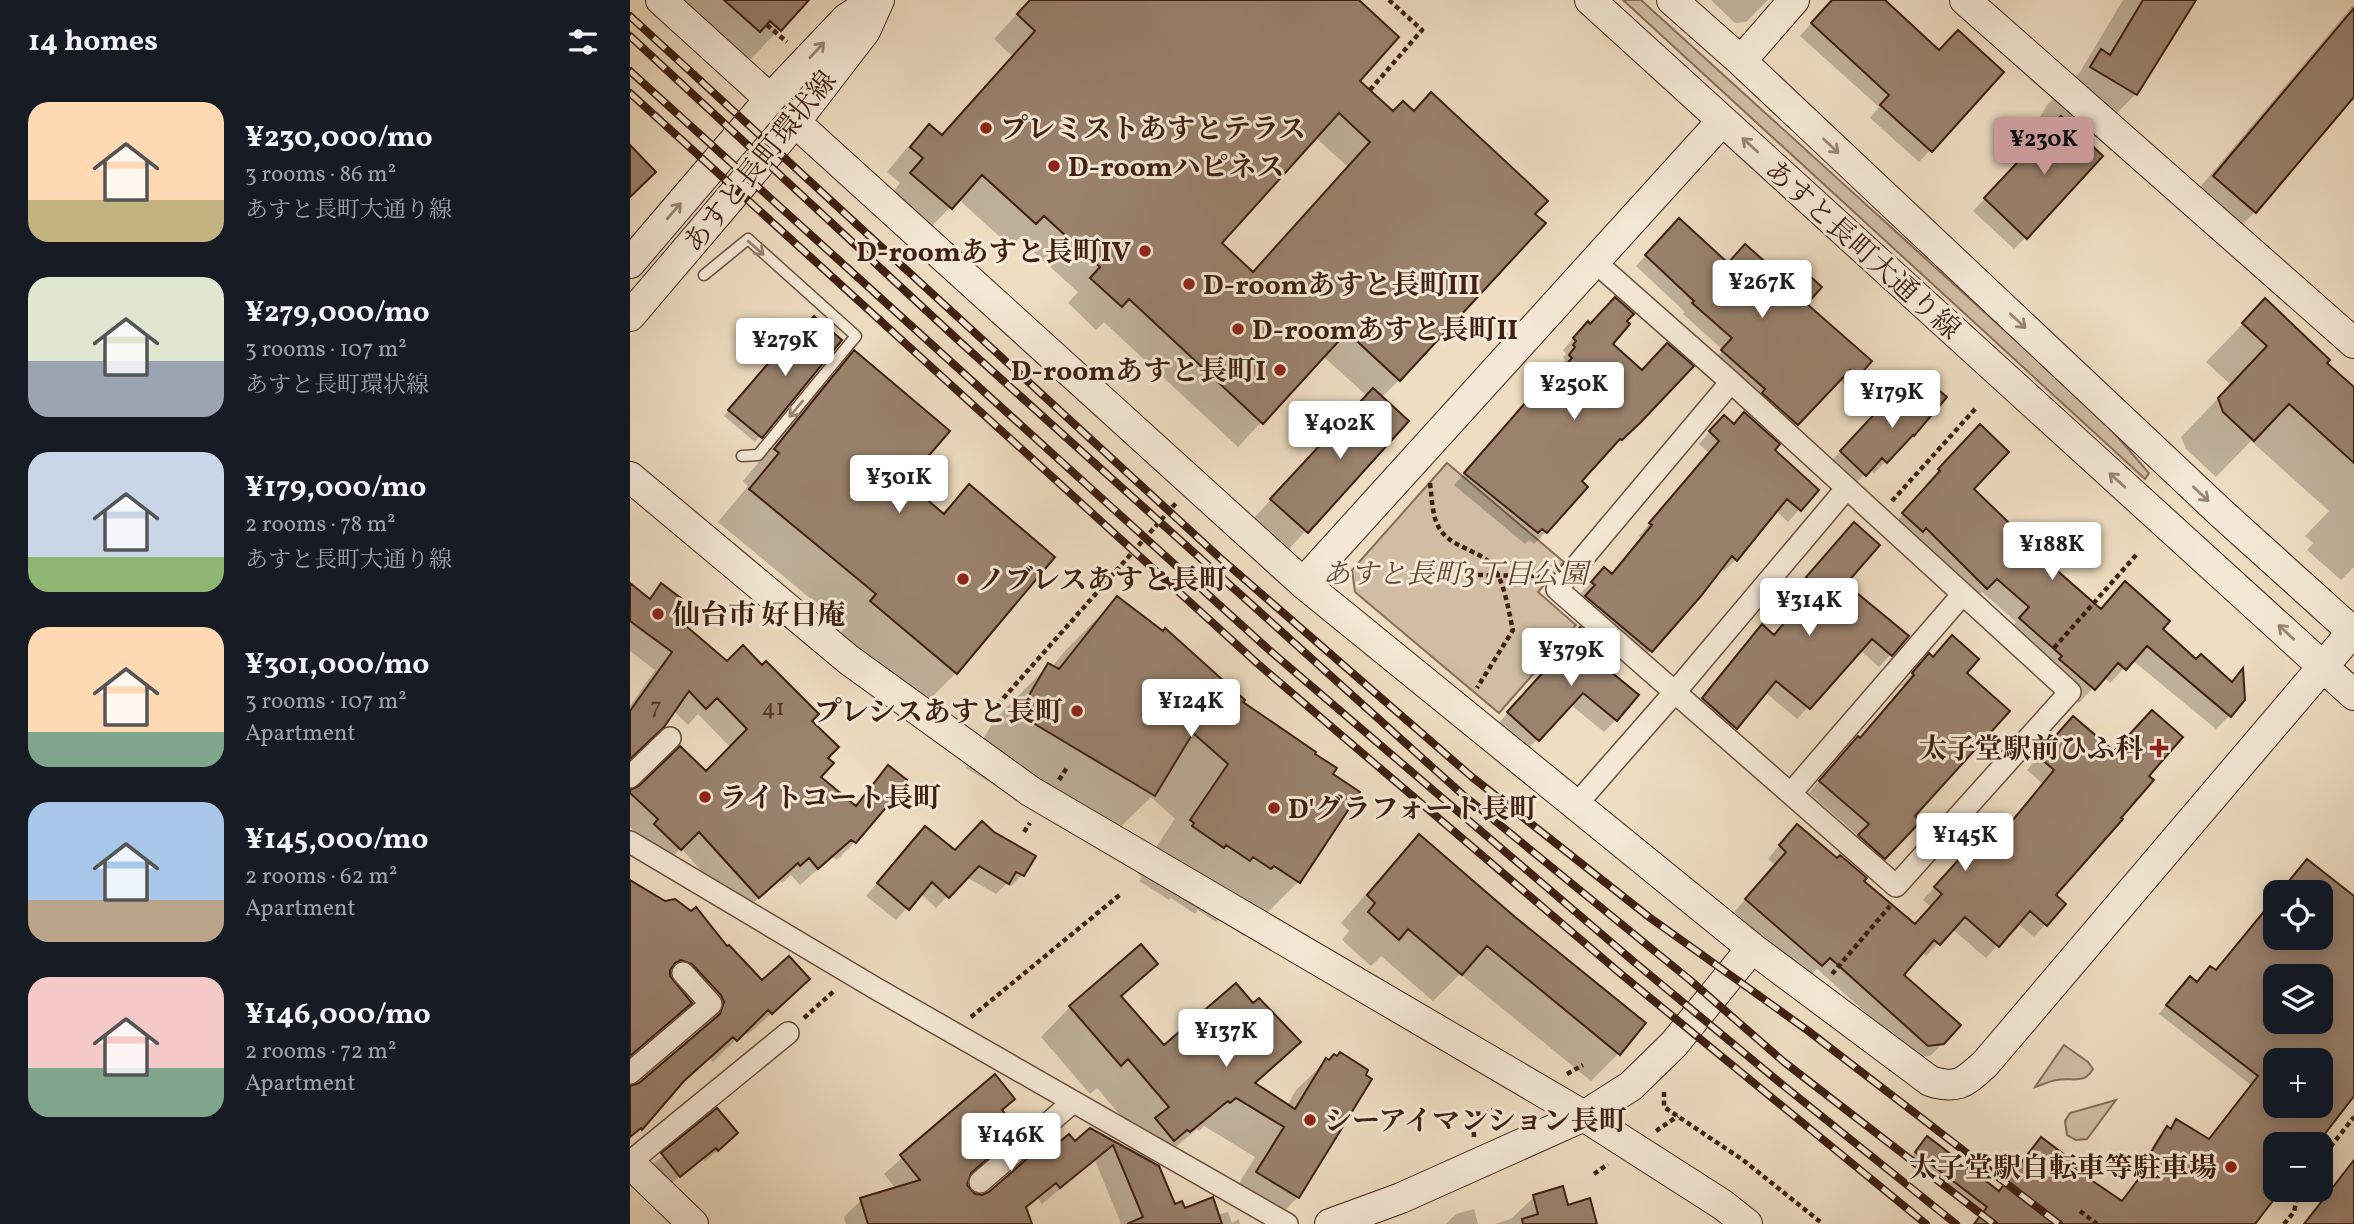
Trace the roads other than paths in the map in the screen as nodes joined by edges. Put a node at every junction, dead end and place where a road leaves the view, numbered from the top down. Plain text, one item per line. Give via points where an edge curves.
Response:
1 (661, 0) edge
2 (874, 0) edge
3 (879, 0) edge
4 (1591, 0) edge
5 (1672, 0) edge
6 (1794, 0) edge
7 (1965, 0) edge
8 (1741, 61) junction
9 (770, 99) junction
10 (1723, 121) junction
11 (794, 122) junction
12 (1594, 261) junction
13 (630, 263) edge
14 (704, 275) dead end
15 (630, 316) edge
16 (2354, 343) edge
17 (1731, 382) junction
18 (743, 456) dead end
19 (630, 477) edge
20 (1846, 489) junction
21 (1303, 583) junction
22 (1962, 594) junction
23 (2353, 632) edge
24 (2321, 666) junction
25 (1675, 692) junction
26 (2354, 695) edge
27 (670, 738) dead end
28 (630, 777) edge
29 (1791, 793) junction
30 (1575, 806) junction
31 (630, 842) edge
32 (1752, 948) junction
33 (683, 973) dead end
34 (788, 1033) road end
35 (630, 1073) edge
36 (1073, 1102) junction
37 (1584, 1116) junction
38 (630, 1162) edge
39 (981, 1182) dead end
40 (692, 1224) edge
41 (1287, 1224) edge
42 (1330, 1224) edge
43 (1747, 1224) edge

1 - 9 street
9 -> 2 street, あすと長町環状線 via 846,19
3 - 11 street, あすと長町環状線 via 865,31
4 - 10 street, あすと長町大通り線
5 - 8 street, あすと長町大通り線
6 - 8 street
7 - 16 street
8 -> 23 street, あすと長町大通り線
13 -> 9 street, あすと長町環状線
10 - 12 street
24 -> 10 street, あすと長町大通り線
11 - 15 street, あすと長町環状線
11 - 21 street
12 - 17 street
12 - 21 street
14 -> 18 lane via 748,239 856,336 758,455
17 - 20 street
17 - 25 street via 1558,589
19 - 37 street via 849,660 1030,791
20 - 22 street
20 - 25 street
21 - 30 street
22 - 29 street
22 - 29 street via 2070,692 1896,886
23 - 24 street
24 - 26 street, あすと長町大通り線
24 - 32 street via 1985,1064 1956,1086 1930,1082
25 - 29 street
25 - 30 street
27 - 28 street
30 - 32 street
31 - 36 street
32 - 37 street via 1674,1044 1631,1086
33 - 35 street via 710,1004
34 - 38 street
36 - 39 street
36 - 41 street
37 - 42 street via 1401,1198
37 - 43 street
38 - 40 street

